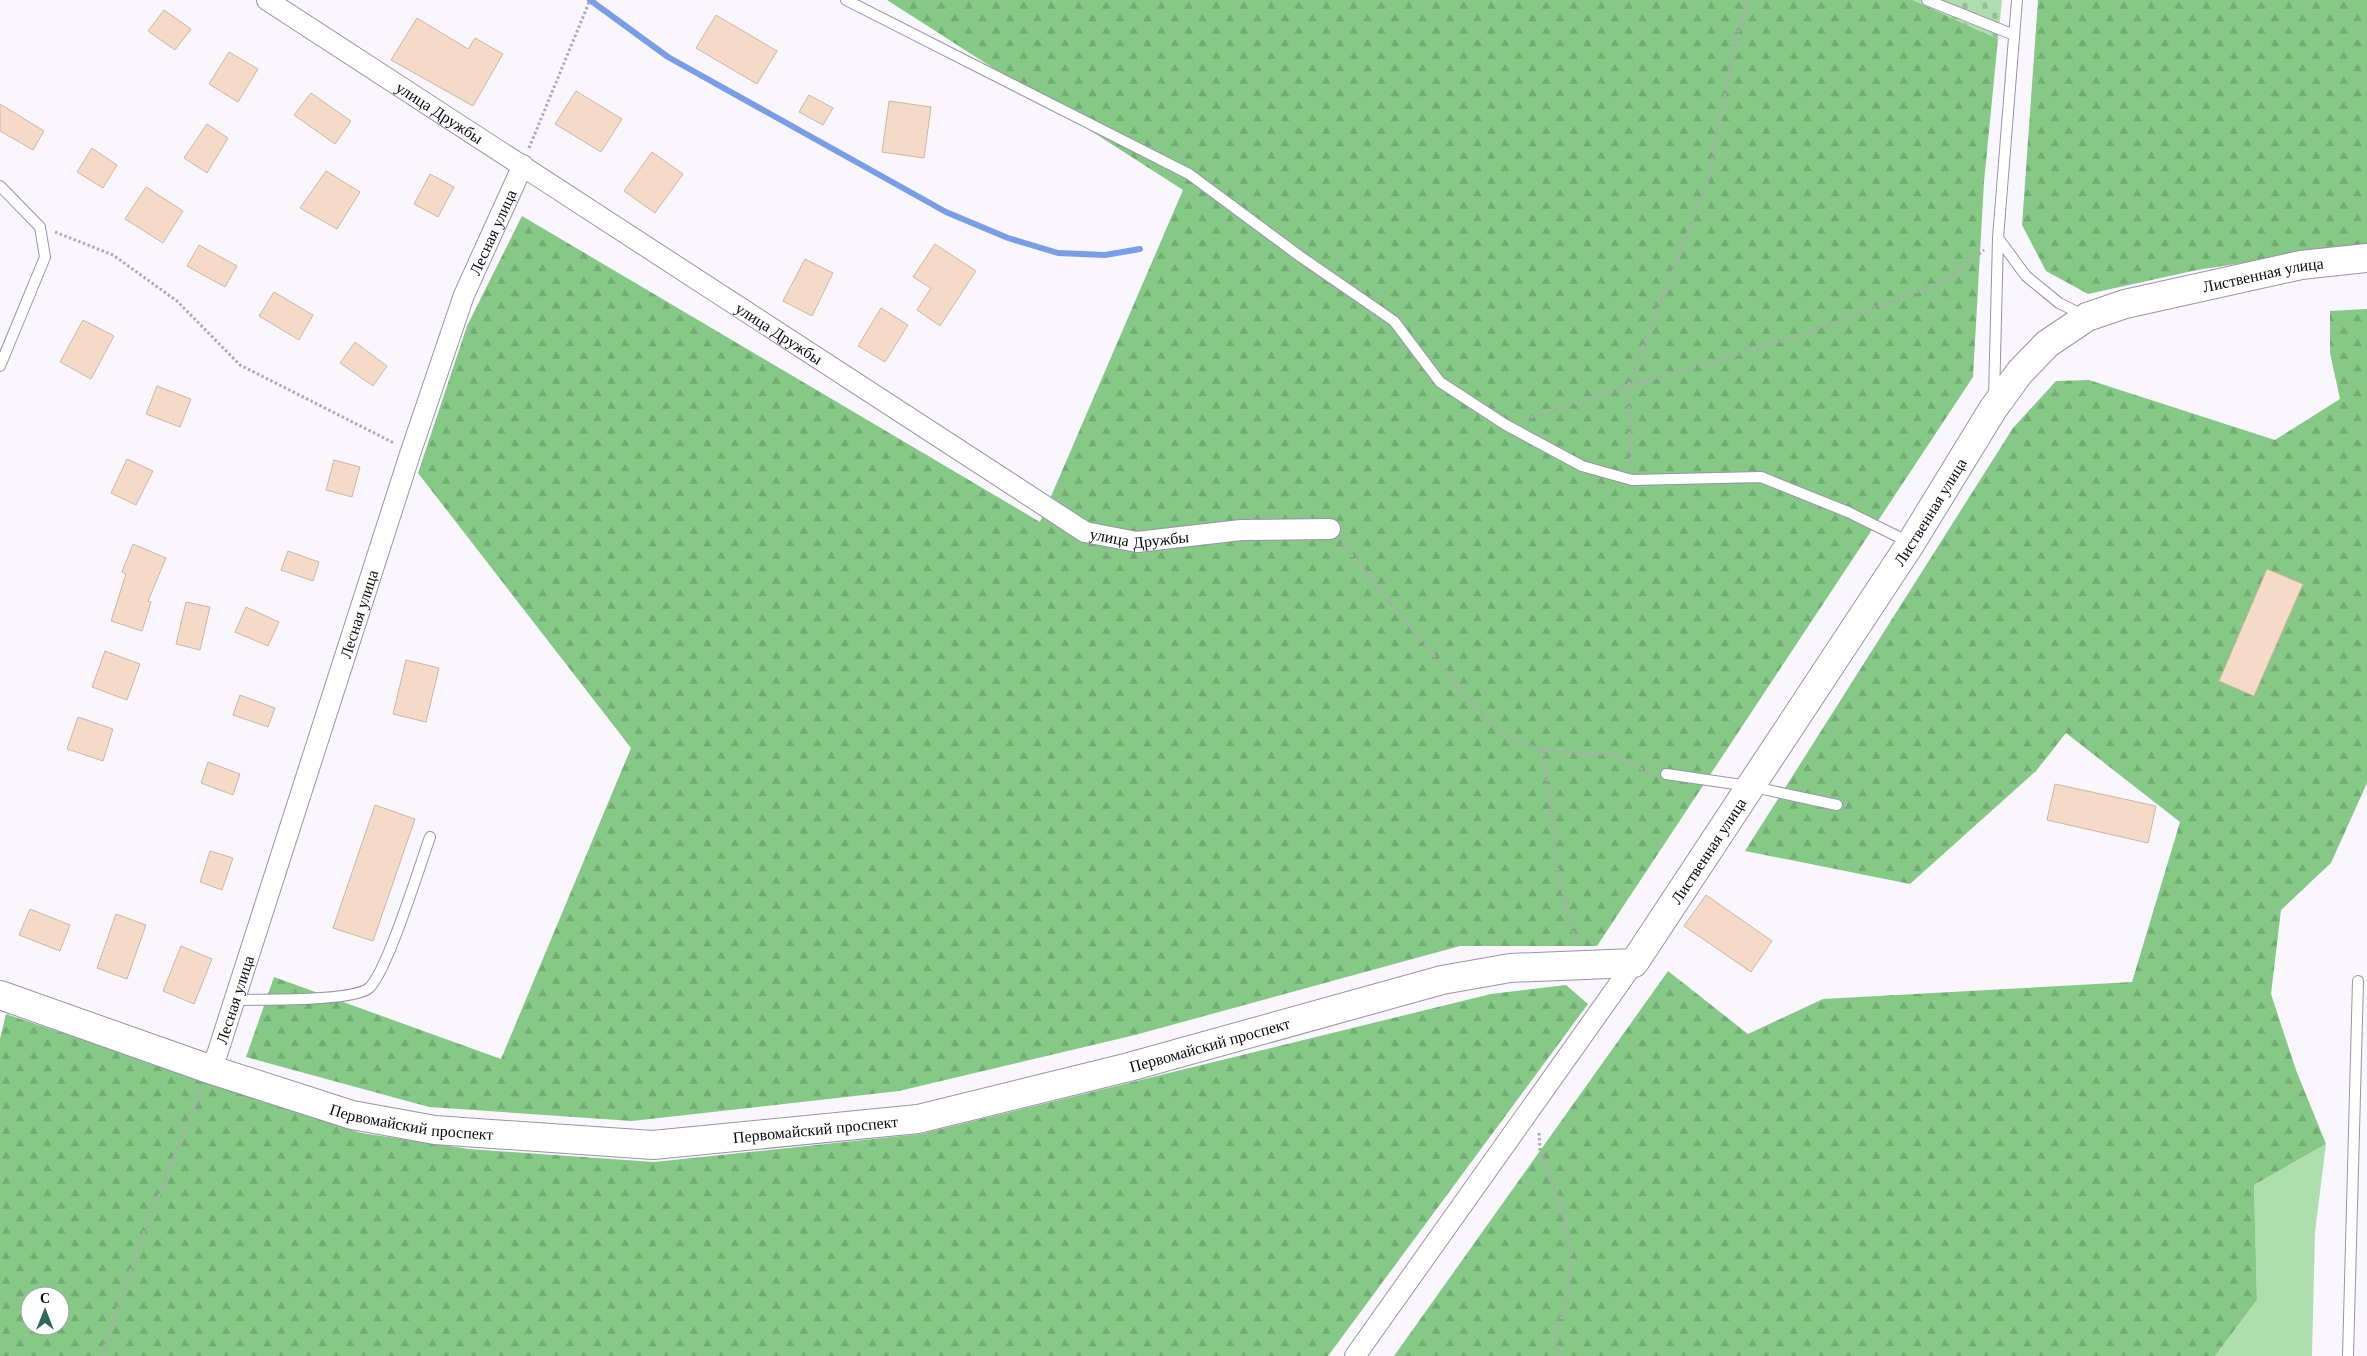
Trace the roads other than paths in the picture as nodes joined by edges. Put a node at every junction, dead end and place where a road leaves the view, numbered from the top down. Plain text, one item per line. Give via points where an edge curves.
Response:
1 (267, 0) edge
2 (846, 0) edge
3 (1926, 0) edge
4 (2017, 0) edge
5 (2014, 35) junction
6 (523, 165) junction
7 (0, 186) edge
8 (1998, 238) junction
9 (2367, 258) edge
10 (2088, 317) junction
11 (0, 366) edge
12 (1993, 409) junction
13 (1330, 529) road end
14 (1912, 543) junction
15 (1666, 774) road end
16 (1749, 786) junction
17 (1837, 805) dead end
18 (430, 837) dead end
19 (1634, 964) junction
20 (2358, 981) dead end
21 (0, 995) edge
22 (234, 1000) junction
23 (212, 1070) junction
24 (1355, 1356) edge
25 (2348, 1356) edge

1 - 6 street, улица Дружбы
2 - 14 lane via 1189,174 1394,322 1440,382 1506,425 1582,466 1632,480 1761,477 1848,512
3 - 5 lane
4 - 5 lane
5 - 8 lane
6 - 13 street, улица Дружбы via 1085,532 1137,542 1241,530
6 - 22 street, Лесная улица via 464,295
7 - 11 lane via 40,227 46,257
8 - 10 lane via 2026,276 2059,303
8 - 12 lane
9 - 10 street, Лиственная улица via 2301,265 2125,304
10 - 12 street, Лиственная улица via 2047,344 2020,372
12 - 14 street, Лиственная улица
14 - 16 street, Лиственная улица
15 - 16 lane
16 - 17 lane
16 - 19 street, Лиственная улица
18 - 22 lane via 383,967 369,988 346,996
19 - 23 street, Первомайский проспект via 1510,968 1442,980 1128,1067 918,1119 652,1145 435,1130 352,1115
19 - 24 street
20 - 25 lane
21 - 23 street, Первомайский проспект
22 - 23 street, Лесная улица

